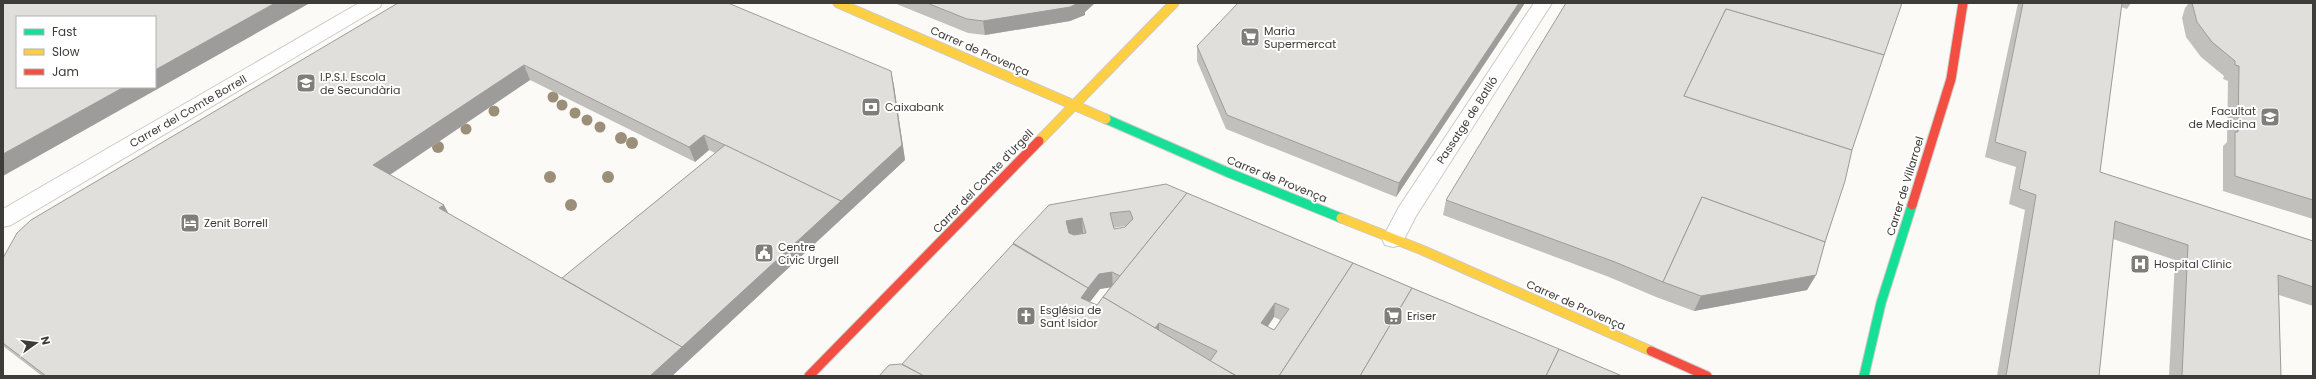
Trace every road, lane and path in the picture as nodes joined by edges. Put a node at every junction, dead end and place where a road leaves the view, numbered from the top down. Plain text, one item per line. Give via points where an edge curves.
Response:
1 (373, 3) edge
2 (838, 3) edge
3 (1174, 3) edge
4 (1543, 3) edge
5 (1963, 3) edge
6 (1074, 105) junction
7 (3, 219) edge
8 (1393, 239) junction
9 (809, 376) edge
10 (1707, 376) edge
11 (1864, 376) edge

1 - 7 street, Carrer del Comte Borrell
2 - 6 street, Carrer de Provença
3 - 6 street, Carrer del Comte d'Urgell
4 - 8 street, Passatge de Batlló via 1407,213
5 - 11 street, Carrer de Villarroel via 1951,79 1881,302
6 - 8 street, Carrer de Provença via 1227,172
6 - 9 street, Carrer del Comte d'Urgell
8 - 10 street, Carrer de Provença

